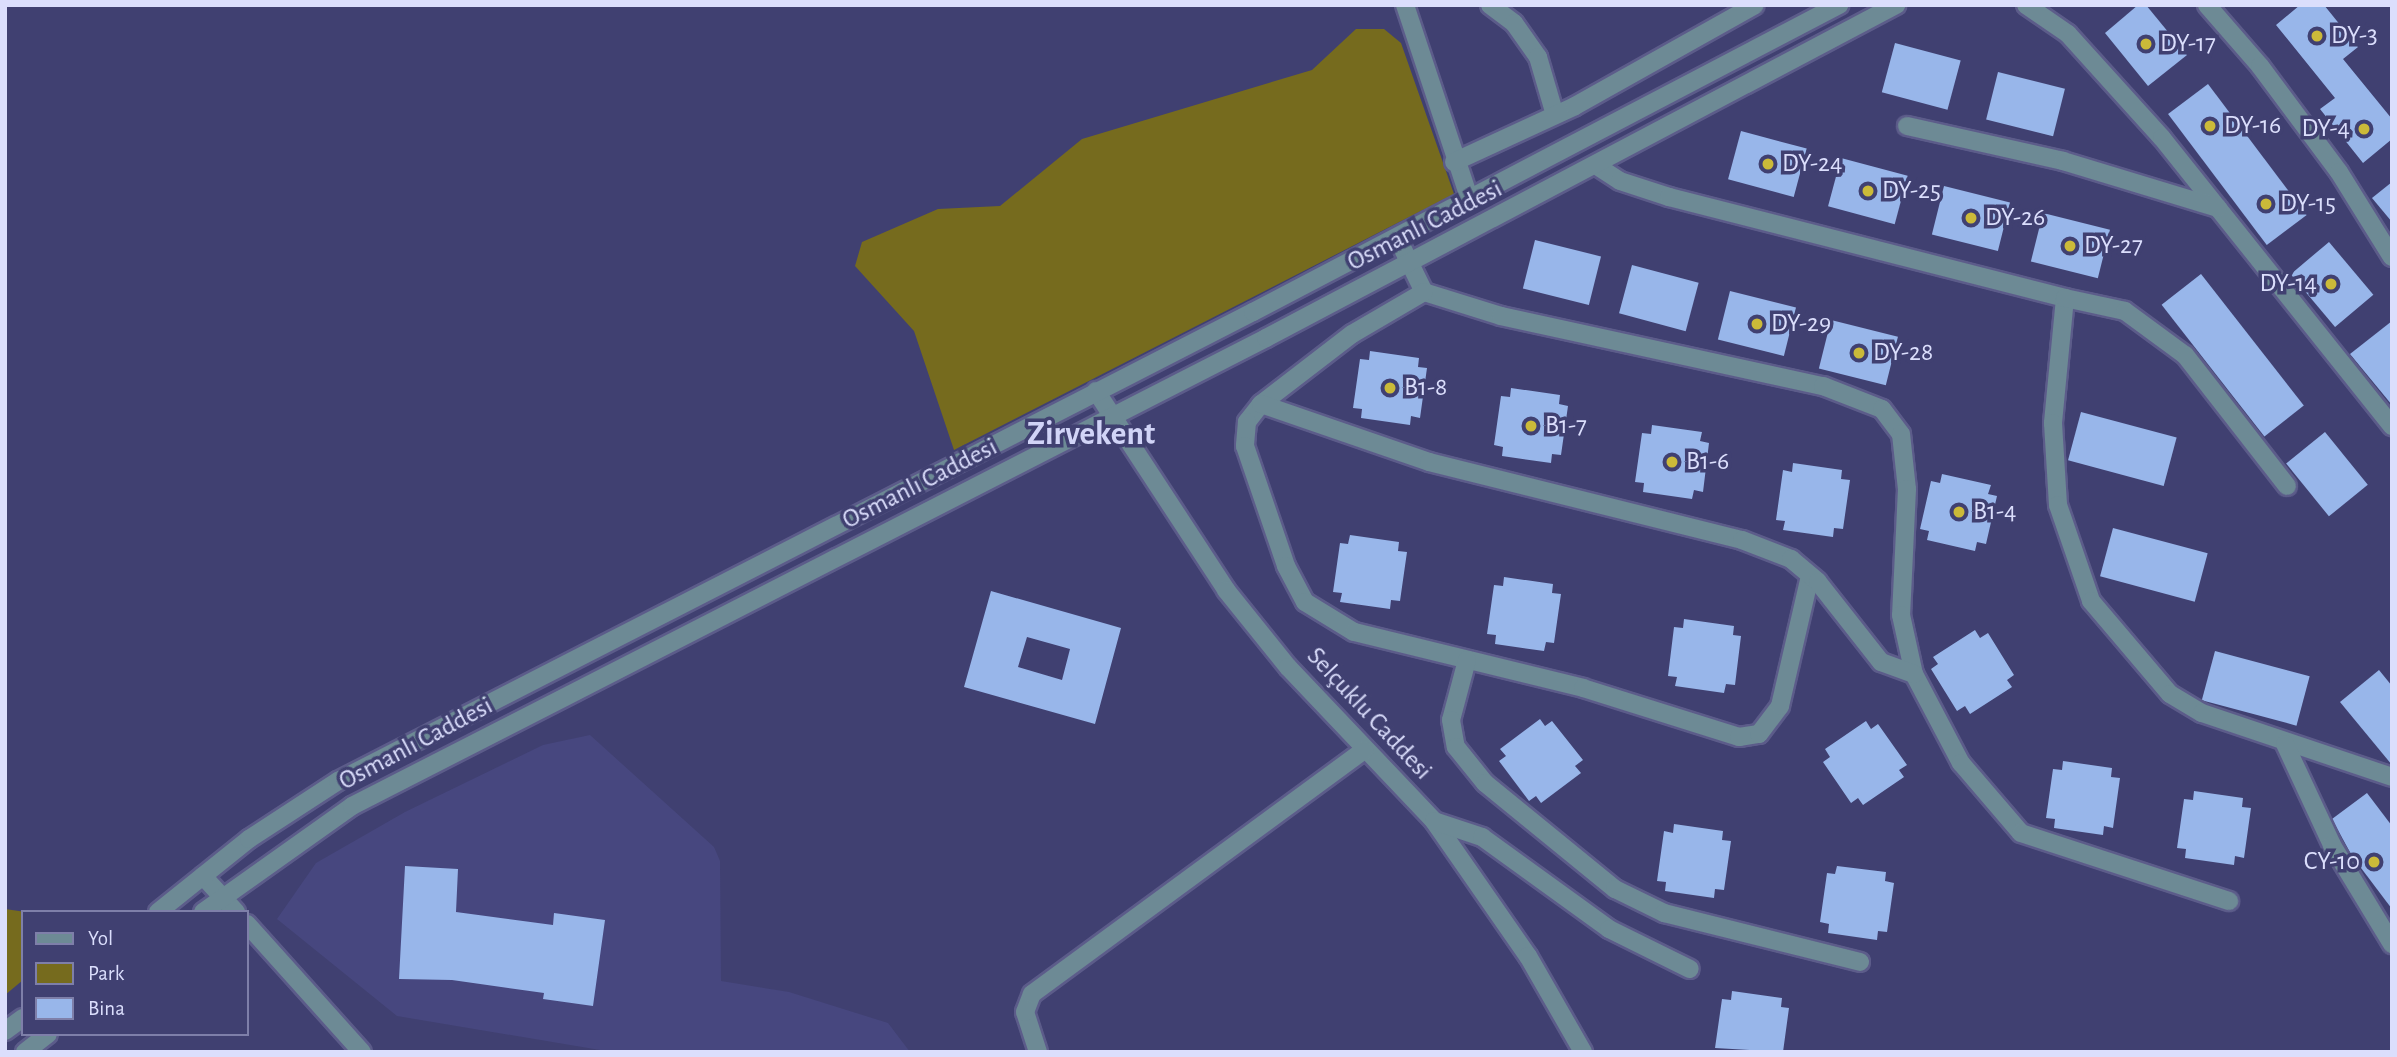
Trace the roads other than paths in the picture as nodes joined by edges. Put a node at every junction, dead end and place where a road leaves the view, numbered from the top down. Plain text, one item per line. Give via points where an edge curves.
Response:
1 (1405, 5) edge
2 (1490, 5) edge
3 (1755, 5) edge
4 (1839, 5) edge
5 (1896, 5) edge
6 (2026, 5) edge
7 (2207, 5) edge
8 (1729, 11) edge
9 (1556, 115) junction
10 (1907, 126) dead end
11 (1454, 162) junction
12 (1597, 166) junction
13 (1470, 200) junction
14 (2218, 208) junction
15 (1397, 237) junction
16 (2392, 257) edge
17 (1411, 263) junction
18 (1424, 292) junction
19 (2065, 298) junction
20 (1096, 391) junction
21 (1261, 404) junction
22 (1111, 415) junction
23 (2392, 426) edge
24 (2287, 486) dead end
25 (1810, 576) junction
26 (1467, 660) junction
27 (1914, 674) junction
28 (2285, 744) junction
29 (1364, 750) junction
30 (2392, 778) edge
31 (1434, 821) junction
32 (204, 876) junction
33 (222, 897) junction
34 (2229, 901) dead end
35 (161, 910) edge
36 (206, 910) edge
37 (234, 910) edge
38 (248, 925) edge
39 (2392, 944) edge
40 (1860, 962) dead end
41 (1690, 969) dead end
42 (21, 1019) edge
43 (5, 1031) edge
44 (45, 1036) edge
45 (25, 1052) edge
46 (362, 1052) edge
47 (1038, 1052) edge
48 (1583, 1052) edge

1 - 11 street
2 - 9 street via 1514,23 1538,57
3 - 8 street
4 - 13 street, Osmanlı Caddesi
5 - 12 street, Osmanlı Caddesi
6 - 14 street via 2068,34
7 - 16 street via 2260,66 2339,172
8 - 9 street
9 - 11 street
10 - 14 street via 2063,162
11 - 13 street
12 - 17 street, Osmanlı Caddesi
12 - 19 street via 1620,181 1669,197
13 - 15 street, Osmanlı Caddesi
14 - 23 street
15 - 17 street
15 - 20 street, Osmanlı Caddesi
17 - 18 street
17 - 22 street, Osmanlı Caddesi
18 - 21 street via 1352,334
18 - 27 street via 1501,316 1823,386 1882,409 1901,434 1908,489 1901,615
19 - 24 street via 2124,311 2185,355
19 - 28 street via 2053,424 2058,505 2091,601 2170,694 2202,713
20 - 22 street, Selçuklu Caddesi
20 - 32 street, Osmanlı Caddesi via 338,781
21 - 25 street via 1429,462 1742,540 1791,559
21 - 26 street via 1247,422 1245,446 1286,566 1305,602 1354,632
22 - 29 street, Selçuklu Caddesi via 1226,590
22 - 33 street, Osmanlı Caddesi via 362,800
25 - 26 street via 1780,706 1759,734 1739,737 1583,688
25 - 27 street via 1881,662
26 - 40 street via 1451,720 1456,747 1485,783 1615,889 1664,913
27 - 34 street via 1961,763 2021,833
28 - 30 street
28 - 39 street via 2332,845
29 - 31 street, Selçuklu Caddesi
29 - 47 street via 1032,994 1025,1012
31 - 41 street via 1482,837 1609,929
31 - 48 street, Selçuklu Caddesi via 1528,956
32 - 33 street
32 - 35 street, Osmanlı Caddesi
33 - 36 street, Osmanlı Caddesi
33 - 37 street
38 - 46 street
42 - 43 street
44 - 45 street

